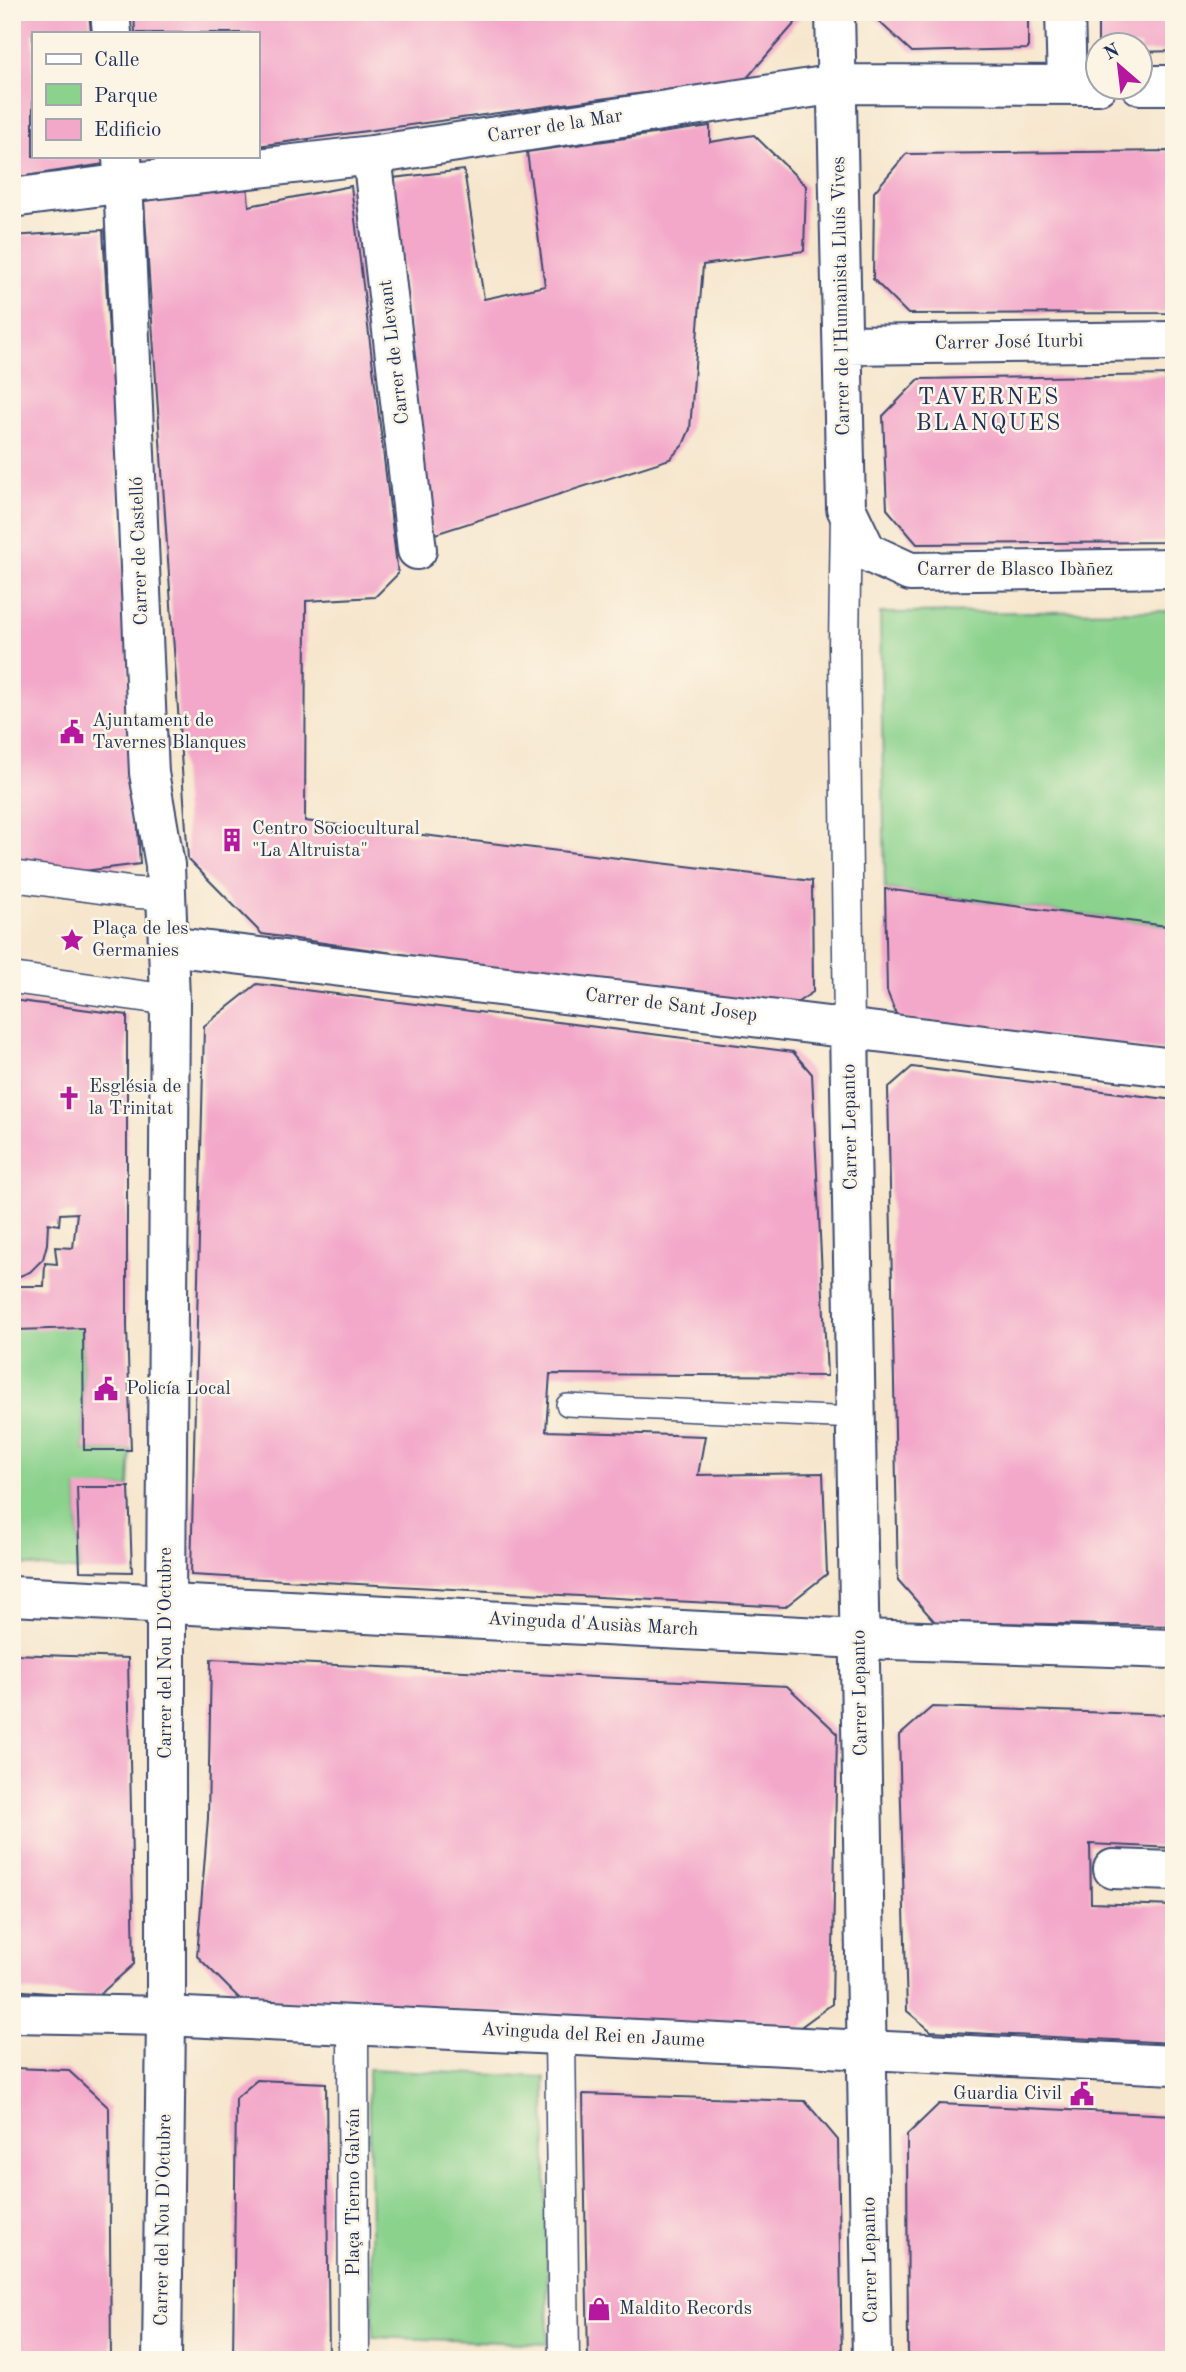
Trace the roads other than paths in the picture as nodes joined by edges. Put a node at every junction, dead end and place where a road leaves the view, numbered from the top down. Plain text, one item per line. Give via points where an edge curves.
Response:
1 (110, 12) edge
2 (835, 12) edge
3 (1065, 12) edge
4 (112, 32) edge
5 (837, 84) junction
6 (1083, 85) edge
7 (1154, 85) edge
8 (1174, 85) edge
9 (372, 155) junction
10 (123, 169) edge
11 (12, 198) edge
12 (1174, 341) edge
13 (844, 345) junction
14 (846, 508) junction
15 (418, 550) dead end
16 (1174, 568) edge
17 (12, 876) edge
18 (166, 894) junction
19 (168, 946) junction
20 (12, 978) edge
21 (170, 1000) junction
22 (849, 1027) junction
23 (1174, 1068) edge
24 (566, 1405) dead end
25 (856, 1418) junction
26 (12, 1596) edge
27 (166, 1604) junction
28 (860, 1639) junction
29 (1174, 1649) edge
30 (1113, 1869) dead end
31 (1174, 1871) edge
32 (12, 2013) edge
33 (166, 2016) junction
34 (353, 2025) junction
35 (560, 2035) junction
36 (867, 2050) junction
37 (1174, 2065) edge
38 (162, 2360) edge
39 (354, 2360) edge
40 (564, 2360) edge
41 (873, 2360) edge

1 - 4 street
2 - 5 street, Carrer de l'Humanista Lluís Vives
3 - 6 street
5 - 6 street, Carrer de la Mar
5 - 9 street, Carrer de la Mar
5 - 13 street, Carrer de l'Humanista Lluís Vives
7 - 8 street
9 - 10 street, Carrer de la Mar
9 - 15 street, Carrer de Llevant
10 - 11 street, Carrer de la Mar
10 - 18 street, Carrer de Castelló via 149,773
12 - 13 street, Carrer José Iturbi
13 - 14 street, Carrer de l'Humanista Lluís Vives
14 - 16 street, Carrer de Blasco Ibàñez via 867,552 910,572
14 - 22 street
17 - 18 street
18 - 19 street, Carrer de Castelló
19 - 21 street, Carrer del Nou D'Octubre
19 - 22 street, Carrer de Sant Josep
20 - 21 street
21 - 27 street, Carrer del Nou D'Octubre
22 - 23 street, Carrer de Sant Josep
22 - 25 street, Carrer Lepanto
24 - 25 lane
25 - 28 street, Carrer Lepanto
26 - 27 street, Avinguda d'Ausiàs March
27 - 28 street, Avinguda d'Ausiàs March
27 - 33 street, Carrer del Nou D'Octubre
28 - 29 street, Avinguda d'Ausiàs March
28 - 36 street, Carrer Lepanto
30 - 31 street
32 - 33 street, Avinguda del Rei en Jaume
33 - 34 street, Avinguda del Rei en Jaume
33 - 38 street, Carrer del Nou D'Octubre
34 - 35 street, Avinguda del Rei en Jaume
34 - 39 street, Plaça Tierno Galván
35 - 36 street, Avinguda del Rei en Jaume
35 - 40 street
36 - 37 street, Avinguda del Rei en Jaume
36 - 41 street, Carrer Lepanto

